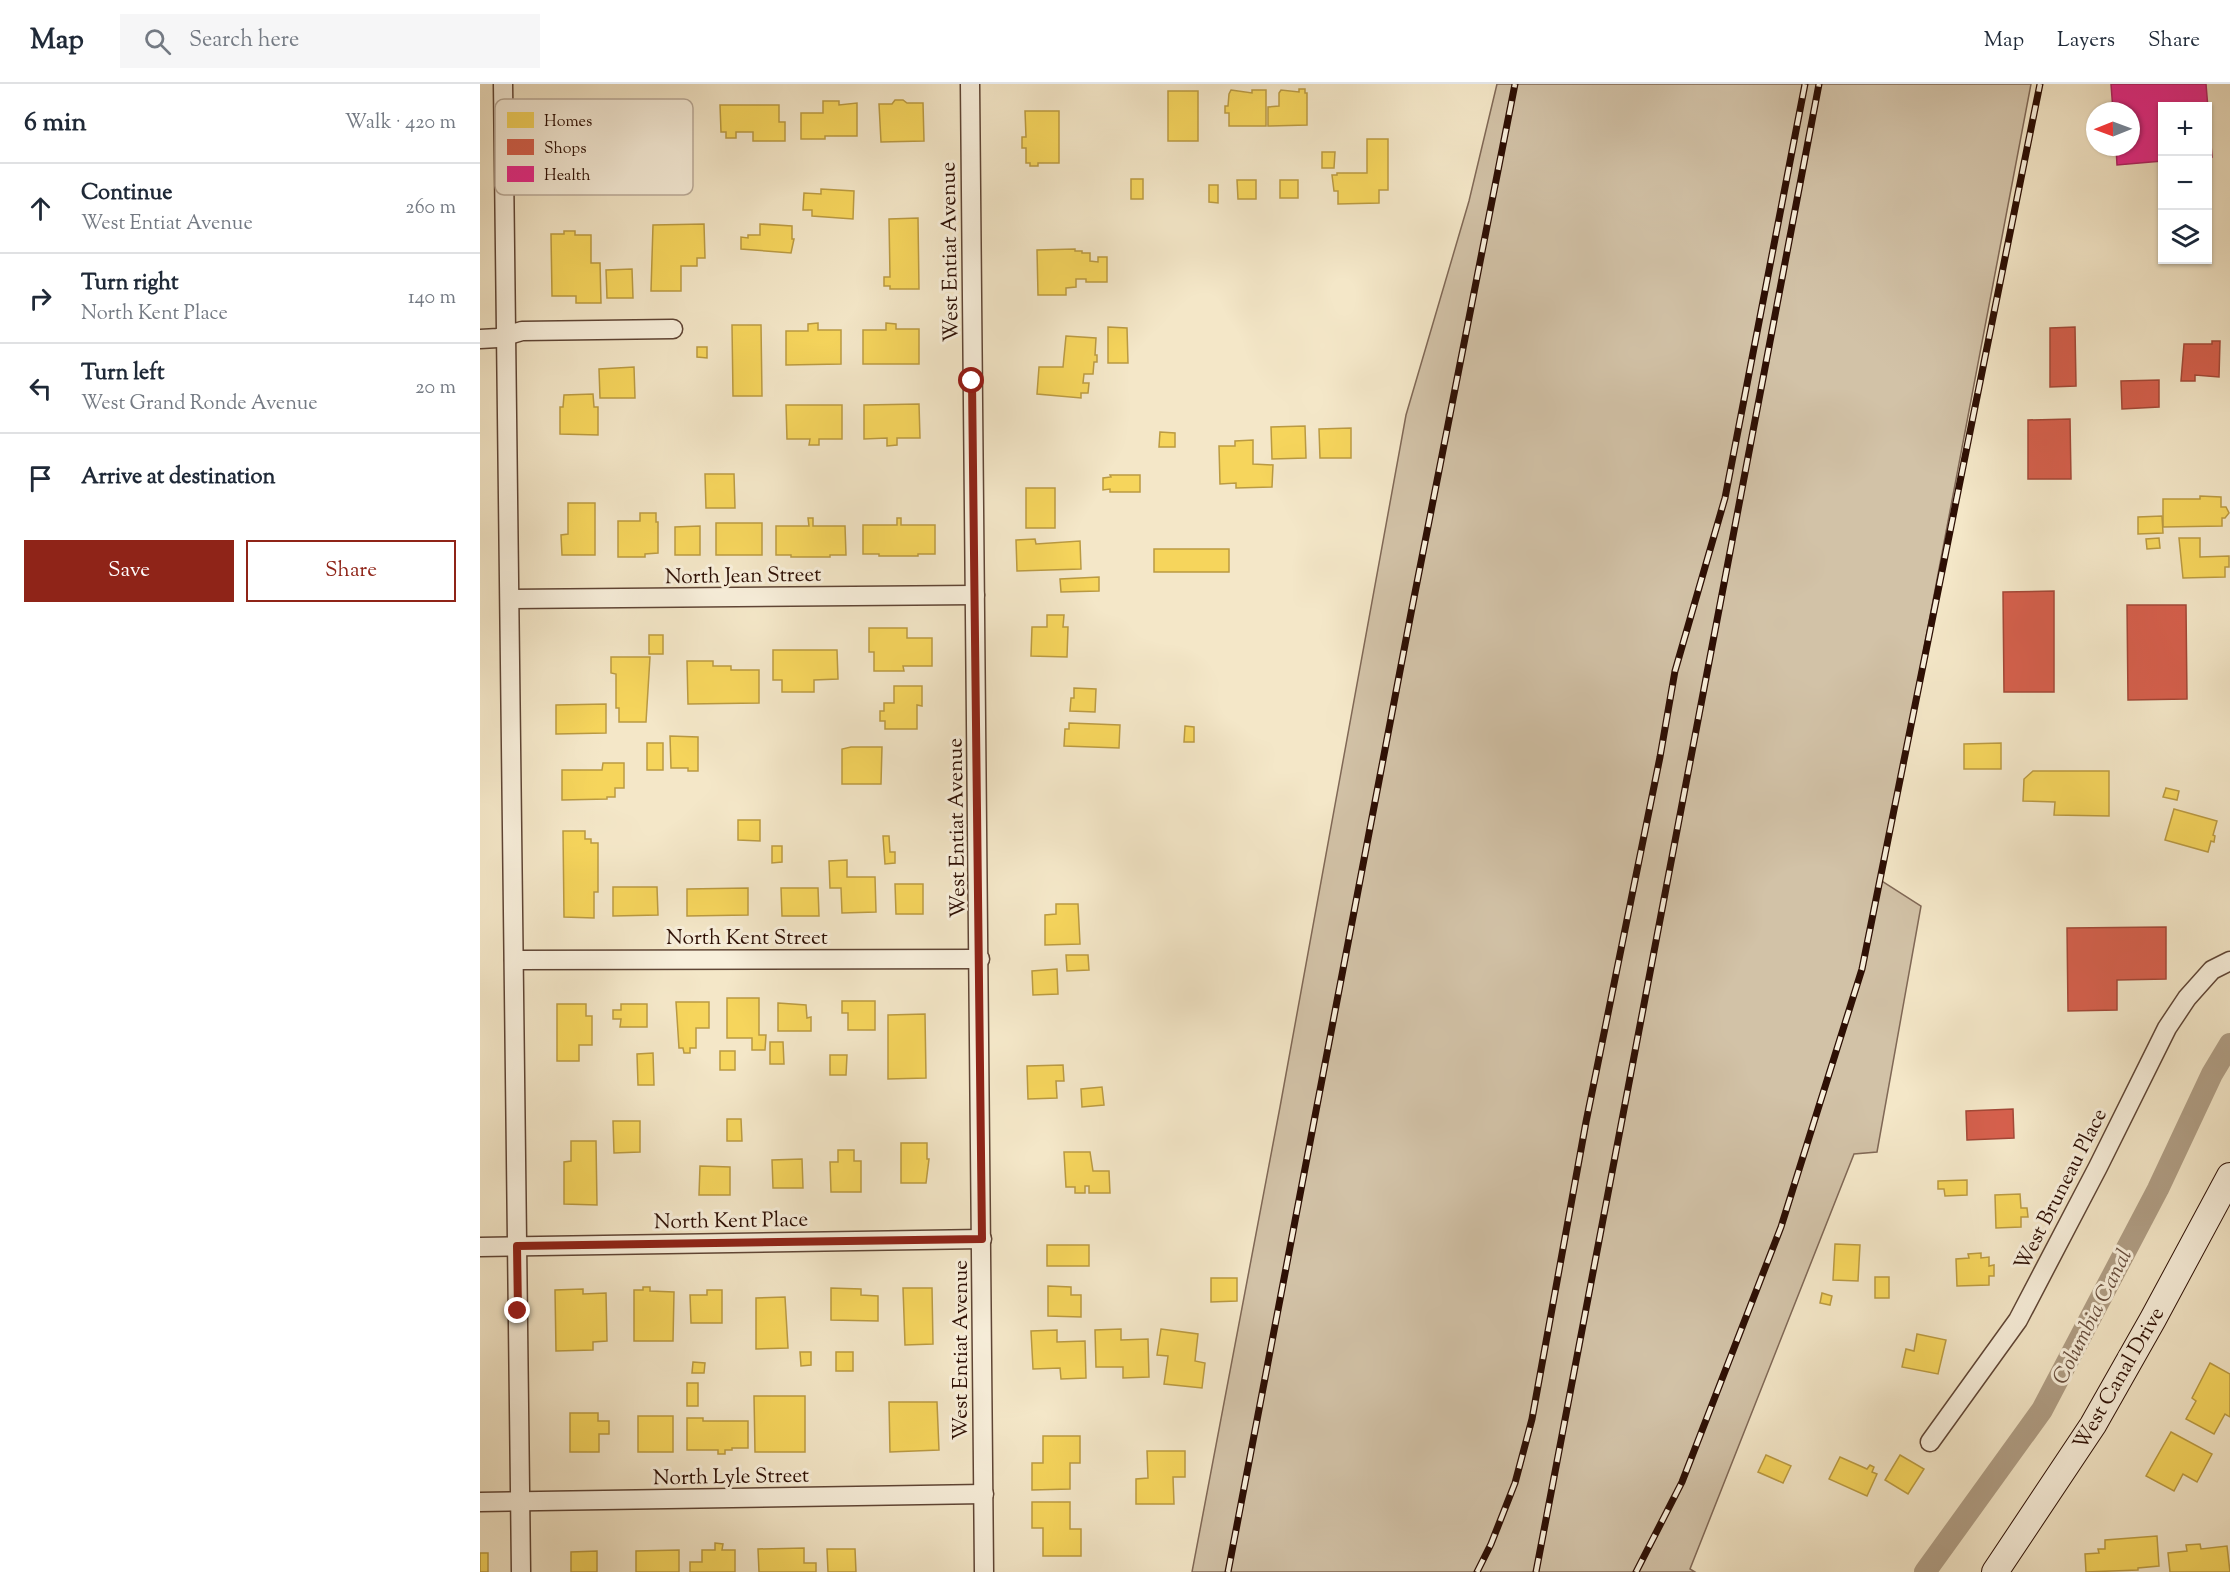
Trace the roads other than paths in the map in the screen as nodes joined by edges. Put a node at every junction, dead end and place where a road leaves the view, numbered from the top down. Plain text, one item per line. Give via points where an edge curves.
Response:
1 (503, 84) edge
2 (970, 84) edge
3 (503, 99) edge
4 (505, 195) edge
5 (673, 329) dead end
6 (507, 335) junction
7 (480, 339) edge
8 (975, 595) junction
9 (511, 599) junction
10 (980, 959) junction
11 (514, 960) junction
12 (2230, 961) edge
13 (2230, 1176) edge
14 (982, 1239) junction
15 (517, 1246) junction
16 (480, 1247) edge
17 (1930, 1442) dead end
18 (984, 1494) junction
19 (520, 1501) junction
20 (480, 1502) edge
21 (521, 1572) edge
22 (984, 1572) edge
23 (1995, 1572) edge

1 - 3 street
2 - 8 street, West Entiat Avenue
4 - 6 street
5 - 6 street via 522,331
6 - 7 street
6 - 9 street
8 - 9 street, North Jean Street
8 - 10 street, West Entiat Avenue
9 - 11 street
10 - 11 street, North Kent Street
10 - 14 street, West Entiat Avenue
11 - 15 street
12 - 17 street, West Bruneau Place via 2212,970 2167,1028 2018,1320
13 - 23 street, West Canal Drive via 2093,1425
14 - 15 street, North Kent Place
14 - 18 street, West Entiat Avenue
15 - 16 street, North Kent Place
15 - 19 street
18 - 19 street, North Lyle Street
18 - 22 street, West Entiat Avenue
19 - 20 street, North Lyle Street
19 - 21 street

